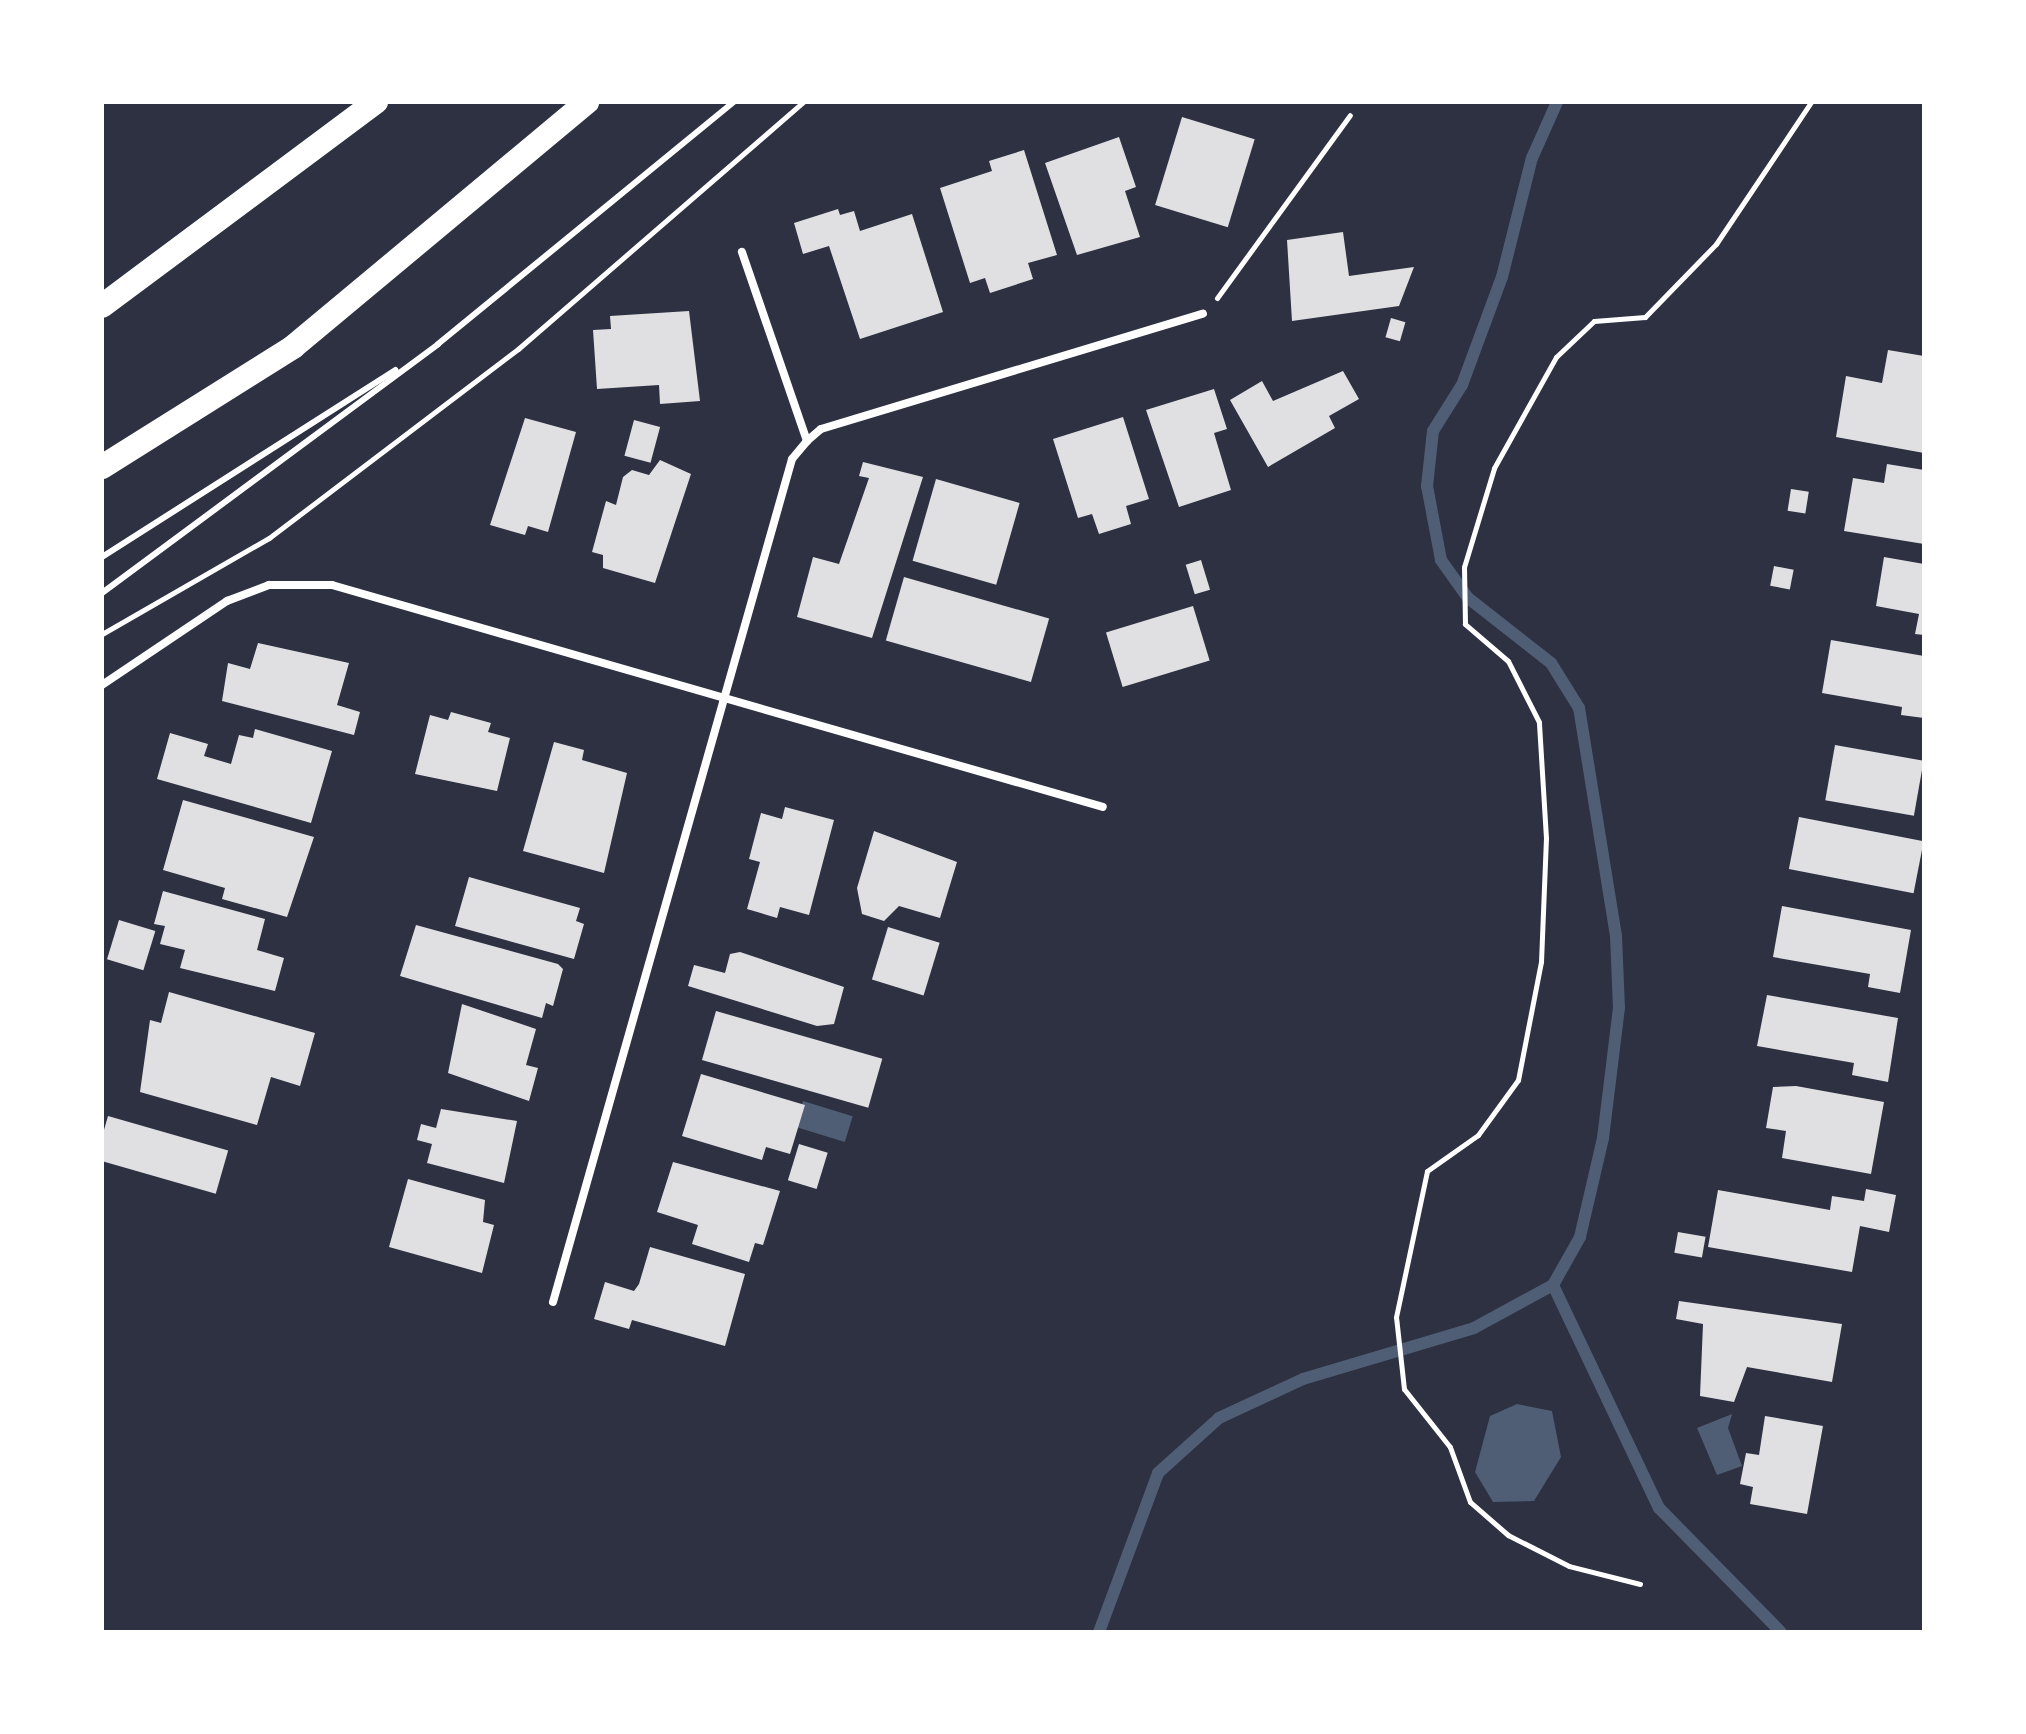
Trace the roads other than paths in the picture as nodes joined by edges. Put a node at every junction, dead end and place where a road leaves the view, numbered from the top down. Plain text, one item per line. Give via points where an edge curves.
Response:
1 (376, 102) edge
2 (587, 102) edge
3 (734, 102) edge
4 (742, 252) dead end
5 (102, 306) edge
6 (1203, 314) road end
7 (438, 344) junction
8 (807, 441) junction
9 (102, 467) edge
10 (102, 557) edge
11 (102, 593) edge
12 (102, 685) edge
13 (722, 695) junction
14 (1103, 807) dead end
15 (553, 1302) dead end

1 - 5 highway
2 - 9 highway via 293,347
3 - 7 lane
4 - 8 street
6 - 8 street via 821,429
7 - 10 lane
7 - 11 lane
8 - 13 street via 792,459
12 - 13 street via 227,601 269,585 332,585
13 - 14 street
13 - 15 street

